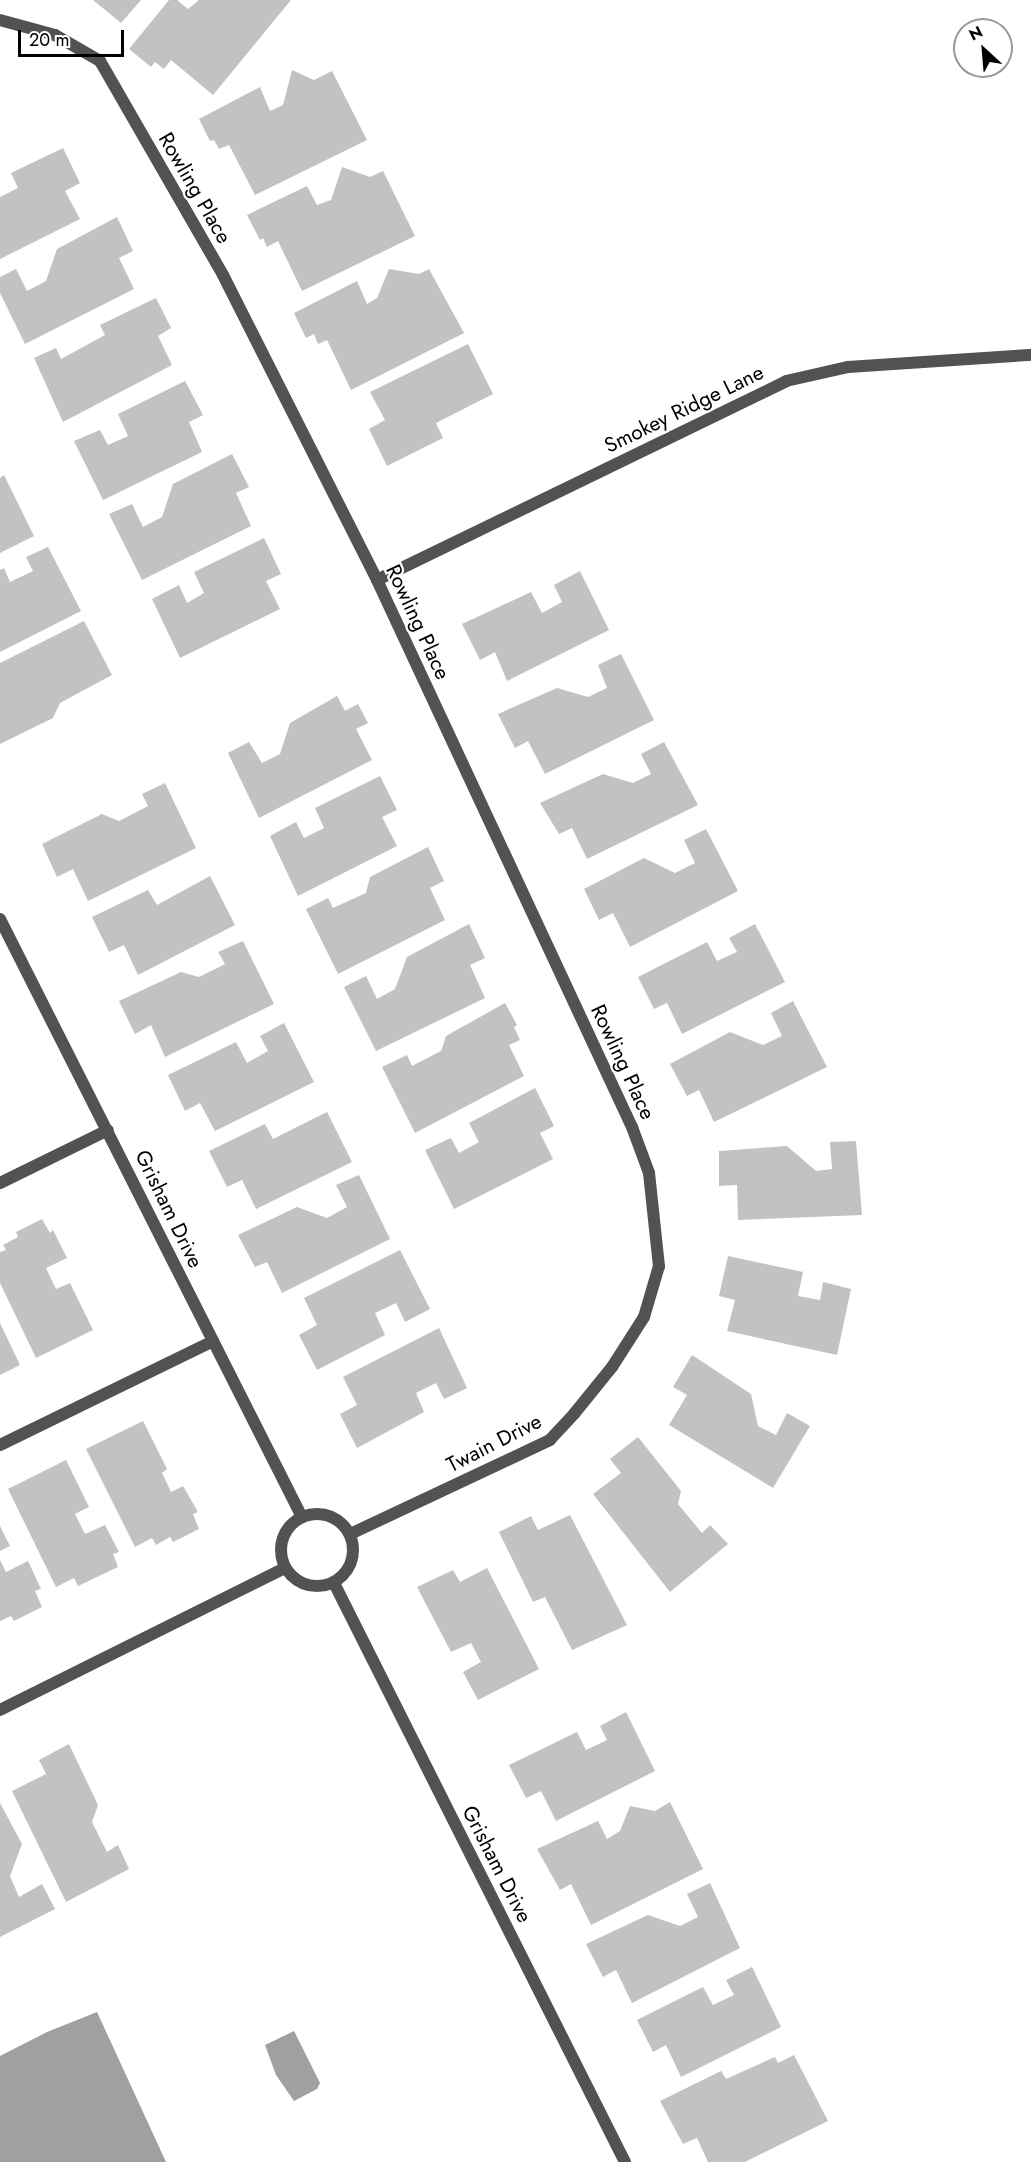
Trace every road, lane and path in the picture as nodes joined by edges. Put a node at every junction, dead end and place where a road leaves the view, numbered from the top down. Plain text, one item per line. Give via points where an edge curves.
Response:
1 (4, 21) edge
2 (1031, 355) edge
3 (377, 580) junction
4 (1, 922) edge
5 (108, 1130) junction
6 (0, 1184) edge
7 (644, 1317) joint
8 (213, 1341) junction
9 (0, 1445) edge
10 (302, 1517) junction
11 (350, 1534) junction
12 (285, 1568) junction
13 (334, 1583) junction
14 (0, 1710) edge
15 (625, 2162) edge

1 - 3 street, Rowling Place via 55,35 100,61 223,275
2 - 3 street, Smokey Ridge Lane via 848,367 786,381
3 - 7 street, Rowling Place via 632,1127 649,1173 659,1266
4 - 5 street, Grisham Drive
5 - 6 street
5 - 8 street, Grisham Drive
7 - 11 street, Twain Drive via 612,1367 550,1440
8 - 9 street
8 - 10 street, Grisham Drive
10 - 11 street via 326,1515 337,1519
10 - 12 street via 292,1524 281,1545
11 - 13 street via 352,1562
12 - 13 street via 303,1584 315,1587
12 - 14 street
13 - 15 street, Grisham Drive

